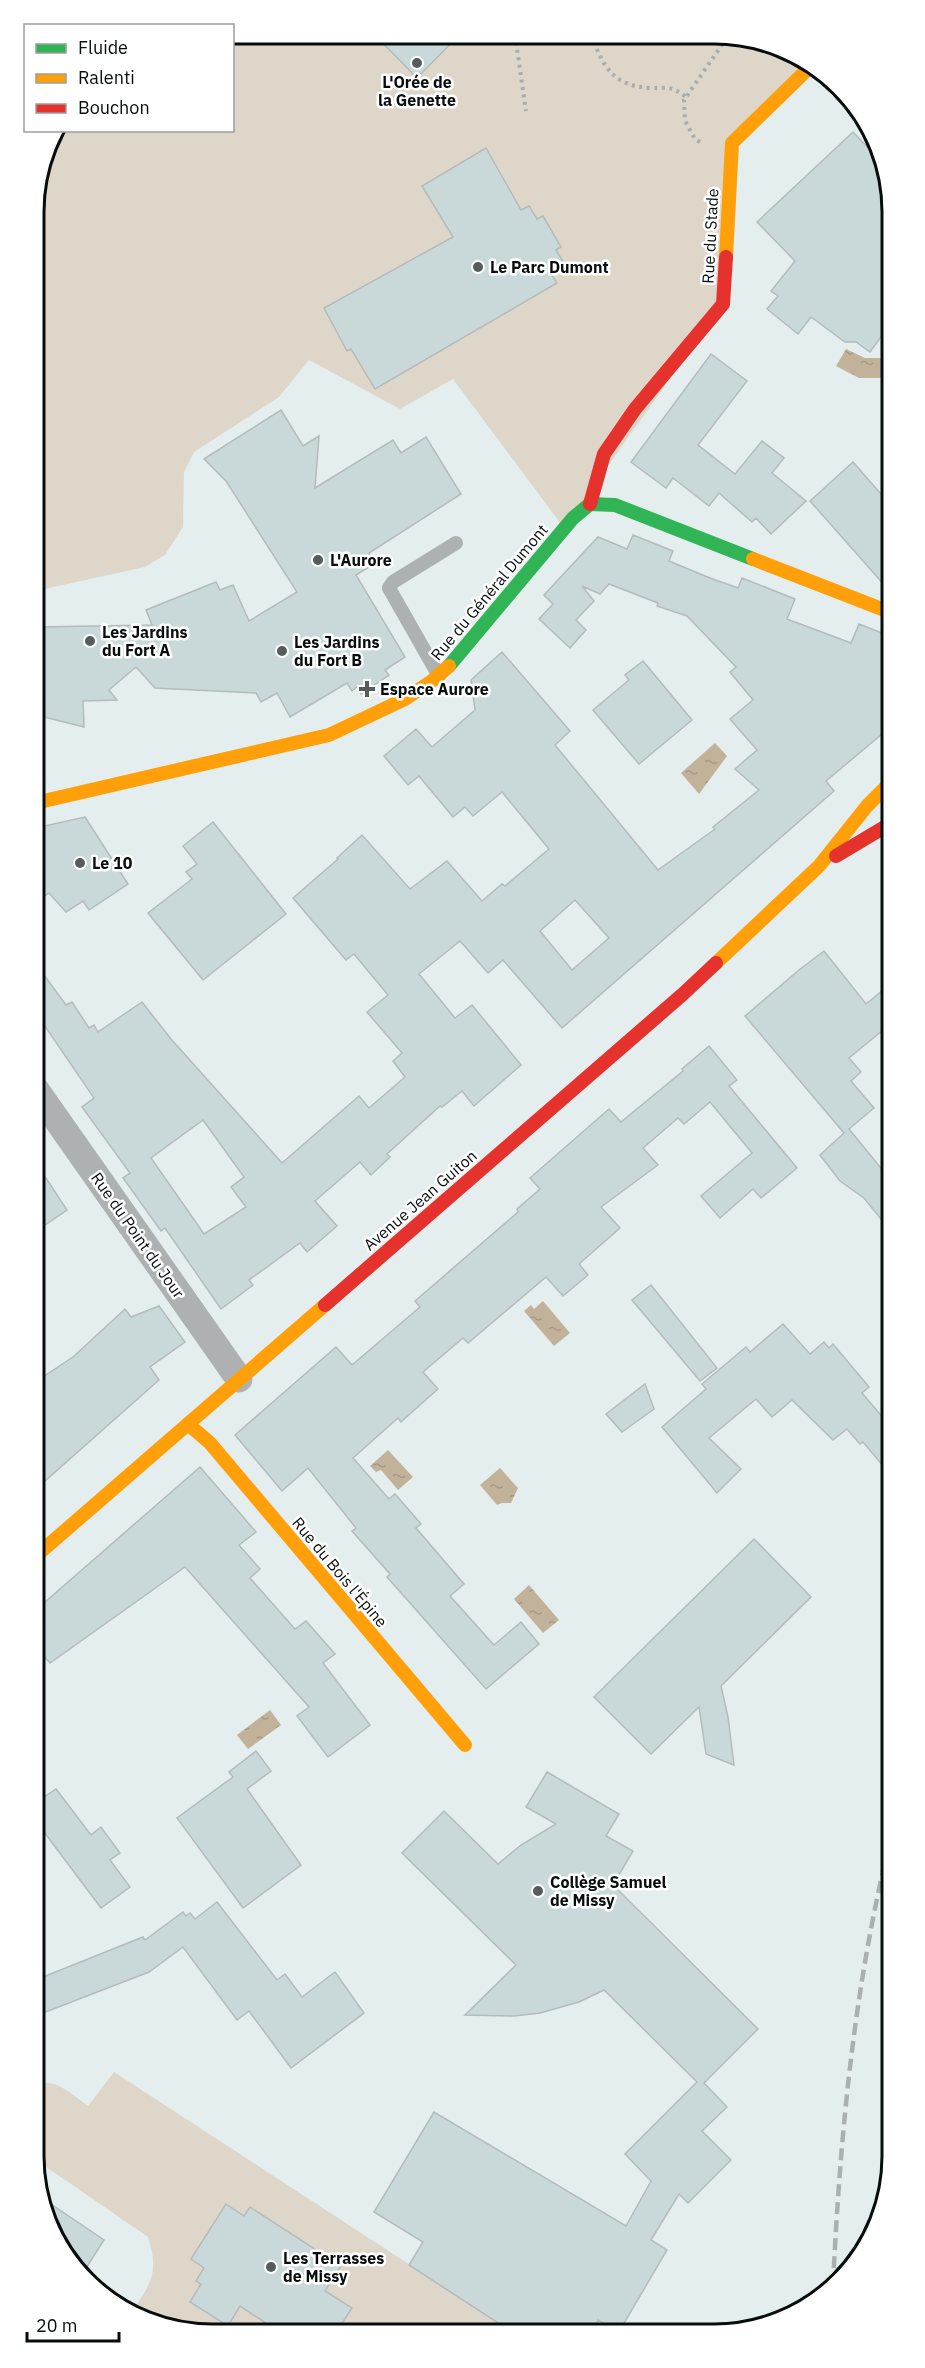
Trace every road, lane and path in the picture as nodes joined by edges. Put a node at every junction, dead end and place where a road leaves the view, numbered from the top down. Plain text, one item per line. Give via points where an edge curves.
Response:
1 (515, 44) edge
2 (595, 44) edge
3 (722, 44) edge
4 (806, 71) edge
5 (686, 97) junction
6 (526, 111) dead end
7 (731, 162) junction
8 (590, 504) junction
9 (456, 543) dead end
10 (882, 609) edge
11 (439, 676) junction
12 (882, 792) edge
13 (44, 800) edge
14 (882, 829) edge
15 (819, 866) junction
16 (44, 1101) edge
17 (239, 1379) junction
18 (188, 1424) junction
19 (44, 1548) edge
20 (465, 1745) dead end

1 - 6 path
2 - 5 path via 603,64 621,82 637,87 673,87
3 - 5 path
4 - 7 street, Rue du Stade via 732,143
5 - 7 path via 685,121 695,139
7 - 8 street, Rue du Stade via 723,304 635,409 604,454
8 - 10 street via 615,505
8 - 11 street, Rue du Général Dumont via 573,518
9 - 11 lane via 389,588
11 - 13 street, Rue du Général Dumont via 351,727 329,735
12 - 15 street, Avenue Jean Guiton
14 - 15 street, Avenue Jean Guiton
15 - 17 street, Avenue Jean Guiton via 683,994
16 - 17 street, Rue du Point du Jour
17 - 18 street, Avenue Jean Guiton
18 - 19 street, Avenue Jean Guiton
18 - 20 street, Rue du Bois l'Épine via 210,1443

